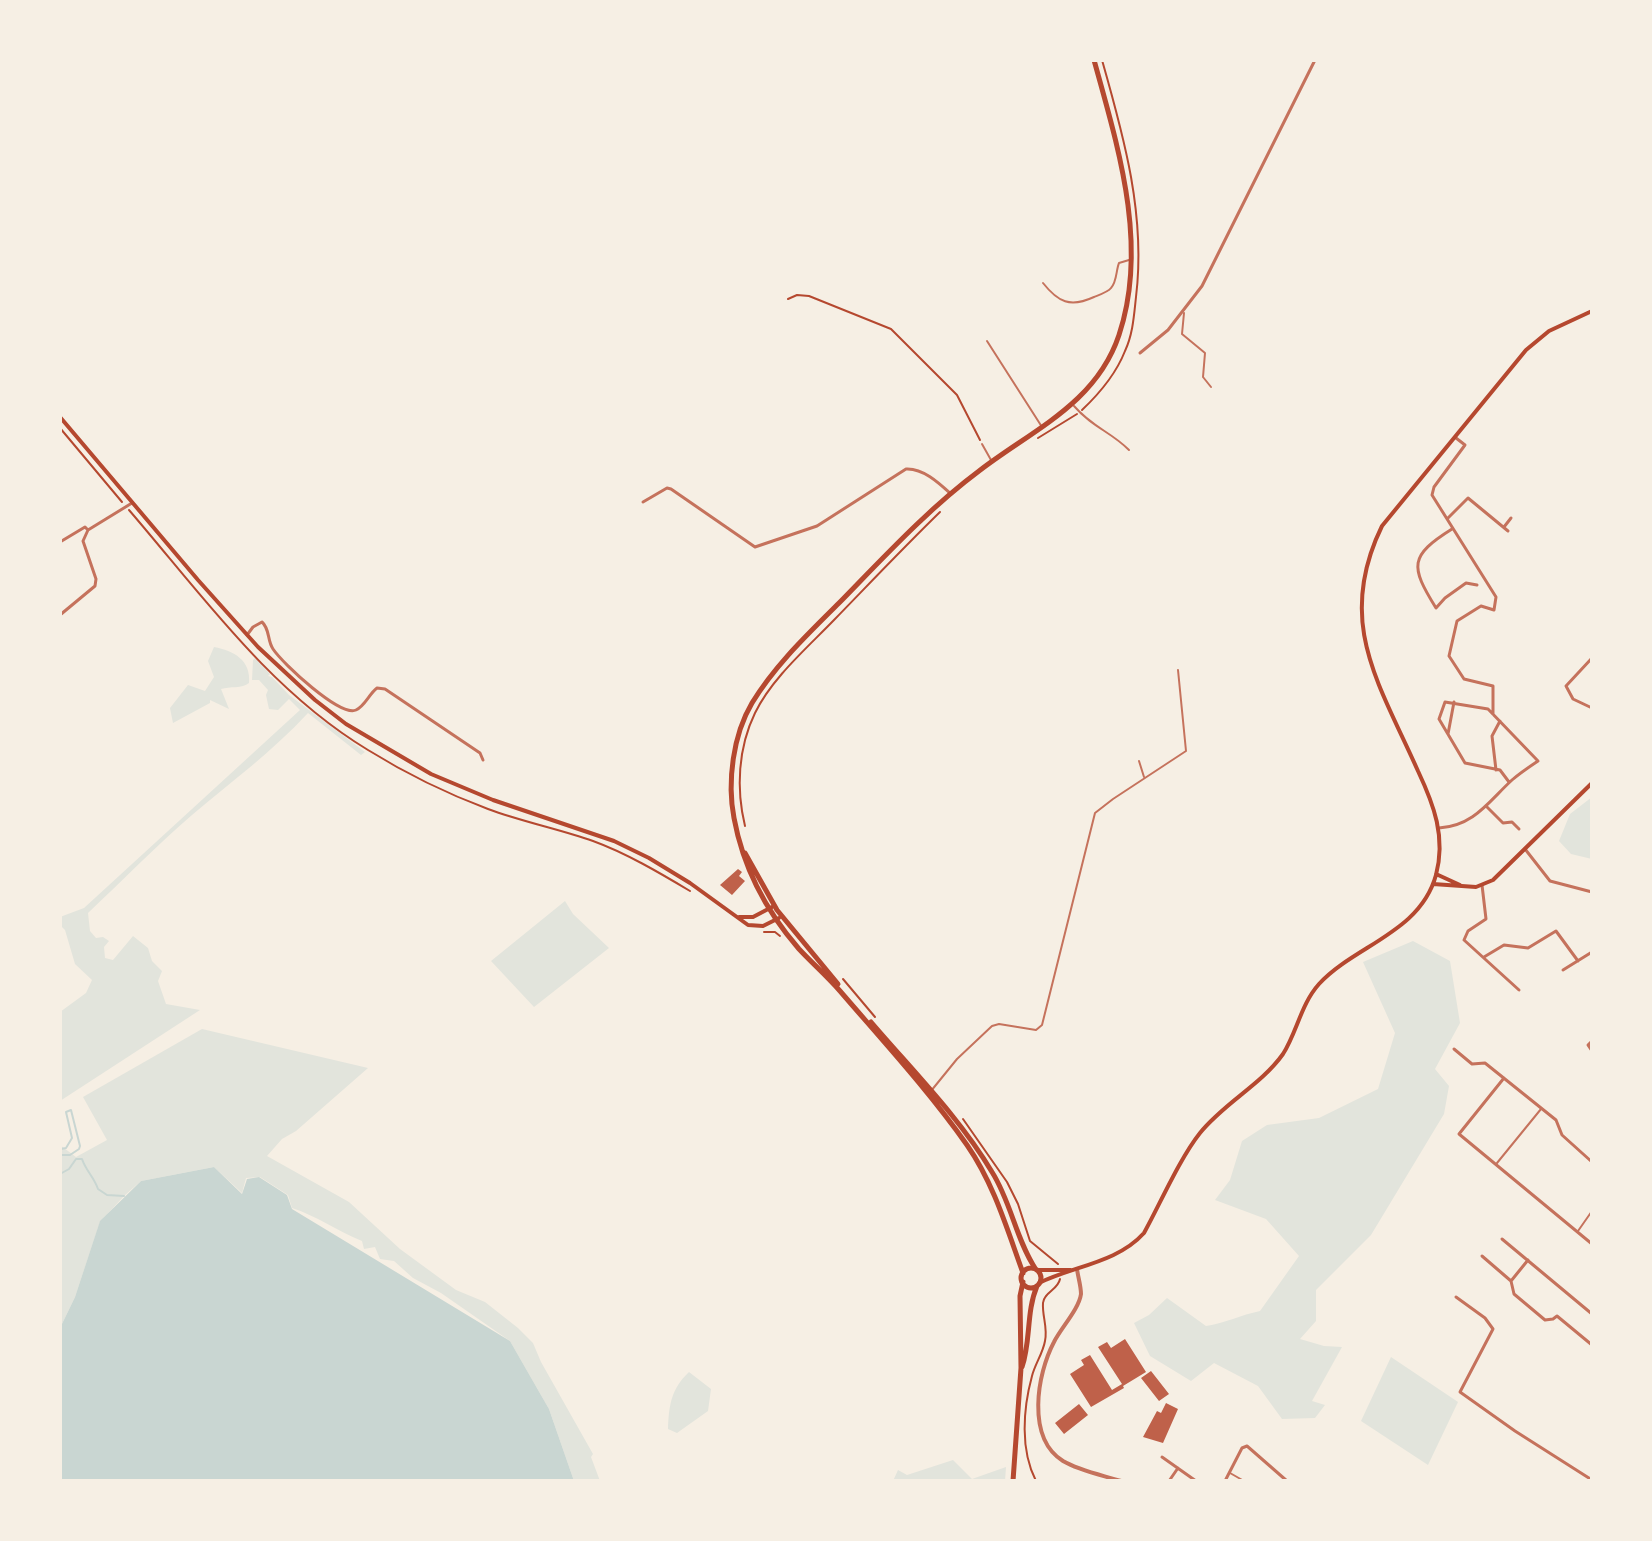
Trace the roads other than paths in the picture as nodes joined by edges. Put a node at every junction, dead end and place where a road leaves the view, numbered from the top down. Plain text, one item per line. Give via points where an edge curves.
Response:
1 (1094, 60) edge
2 (1315, 60) edge
3 (1130, 260) junction
4 (1043, 283) dead end
5 (1184, 311) junction
6 (1592, 311) edge
7 (987, 341) dead end
8 (1140, 353) dead end
9 (1211, 387) dead end
10 (1073, 405) junction
11 (60, 417) edge
12 (1042, 428) junction
13 (1454, 436) junction
14 (982, 444) road end
15 (1129, 450) dead end
16 (991, 462) junction
17 (951, 494) junction
18 (643, 502) dead end
19 (132, 503) junction
20 (1511, 518) dead end
21 (1447, 519) junction
22 (1453, 529) junction
23 (88, 530) junction
24 (60, 542) edge
25 (1477, 585) dead end
26 (60, 615) edge
27 (247, 635) junction
28 (1592, 658) edge
29 (1178, 670) dead end
30 (1454, 702) junction
31 (1592, 708) edge
32 (1493, 714) junction
33 (1500, 721) junction
34 (1448, 735) junction
35 (483, 760) dead end
36 (1139, 761) dead end
37 (1496, 770) junction
38 (1145, 778) junction
39 (1509, 782) junction
40 (1592, 783) edge
41 (1486, 806) junction
42 (1439, 828) junction
43 (1519, 829) dead end
44 (1525, 849) junction
45 (1436, 874) junction
46 (1433, 884) junction
47 (1482, 885) junction
48 (1462, 886) junction
49 (1592, 892) edge
50 (772, 908) junction
51 (738, 917) junction
52 (778, 918) junction
53 (1592, 952) edge
54 (1484, 957) junction
55 (1578, 961) junction
56 (1563, 970) dead end
57 (1519, 990) dead end
58 (1592, 1041) edge
59 (1454, 1049) dead end
60 (1592, 1051) edge
61 (1504, 1078) junction
62 (931, 1092) junction
63 (1542, 1108) junction
64 (1592, 1162) edge
65 (1495, 1164) junction
66 (1592, 1211) edge
67 (1577, 1232) junction
68 (1502, 1239) dead end
69 (1592, 1244) edge
70 (1482, 1256) dead end
71 (1528, 1260) junction
72 (1036, 1269) junction
73 (1077, 1269) junction
74 (1023, 1273) junction
75 (1511, 1281) junction
76 (1023, 1282) junction
77 (1038, 1284) junction
78 (1456, 1297) dead end
79 (1592, 1314) edge
80 (1592, 1345) edge
81 (1021, 1368) junction
82 (1162, 1457) dead end
83 (1178, 1468) junction
84 (1229, 1472) junction
85 (1592, 1480) edge
86 (1013, 1481) edge
87 (1121, 1481) edge
88 (1169, 1481) edge
89 (1196, 1481) edge
90 (1225, 1481) edge
91 (1244, 1481) edge
92 (1287, 1481) edge

1 - 3 highway via 1125,181
2 - 5 street via 1228,237
3 - 4 lane via 1119,263 1110,289 1081,303 1065,304
3 - 10 highway via 1127,302 1115,346 1094,383
5 - 8 street
5 - 9 lane via 1182,334 1205,353 1203,377
6 - 13 main road via 1549,331 1526,350
7 - 12 lane
10 - 12 highway
10 - 15 lane
11 - 19 main road
12 - 16 highway
13 - 21 street via 1465,445 1432,494
13 - 42 main road via 1382,526 1369,552 1360,602 1369,659
14 - 16 lane
16 - 17 highway
17 - 18 street via 917,469 906,469 817,526 755,547 671,489
17 - 50 highway via 799,644 750,706 737,741 733,815 744,852
19 - 23 street
19 - 27 main road
20 - 21 street via 1506,529 1468,498
21 - 22 street
22 - 25 street via 1421,553 1421,583 1436,608 1466,583
22 - 32 street via 1496,597 1494,610 1481,606 1457,621 1449,656 1464,679 1493,686
23 - 24 street
23 - 26 street via 83,541 95,586
27 - 35 street via 262,622 274,651 345,711 355,711 377,688 385,689
27 - 51 main road via 315,700 374,743 455,785 626,847
28 - 31 street via 1566,686 1573,699
29 - 38 lane via 1186,751
30 - 32 street
30 - 34 street
30 - 34 street via 1445,702 1440,712
32 - 33 street
33 - 37 street via 1492,736
33 - 39 street via 1538,761
34 - 37 street via 1466,764
36 - 38 lane
37 - 39 street
38 - 62 lane via 1095,813 1042,1025 1036,1030 992,1026
39 - 41 street
40 - 44 main road
41 - 42 street via 1464,823
41 - 43 street via 1503,823 1512,822
42 - 45 main road
44 - 47 main road
44 - 49 street via 1550,881
45 - 46 main road
45 - 48 main road
46 - 48 main road
46 - 73 main road via 1411,917 1316,987 1283,1053 1199,1135 1136,1242
47 - 48 main road
47 - 54 street via 1486,919 1464,938
50 - 51 main road
50 - 52 highway
51 - 52 main road via 754,927
52 - 62 highway
52 - 74 highway via 968,1147 1003,1213
53 - 55 street
54 - 55 street via 1504,945 1528,948 1556,931
54 - 57 street
55 - 56 street
58 - 60 street
59 - 61 street
61 - 63 street
61 - 65 street via 1459,1134
62 - 72 highway via 994,1174
63 - 64 street
63 - 65 lane
65 - 67 street
66 - 67 lane
67 - 69 street
68 - 71 street
70 - 75 street
71 - 75 street
71 - 79 street
72 - 73 main road
72 - 74 highway
72 - 77 highway
73 - 77 main road
73 - 87 street via 1081,1295 1049,1352 1037,1401 1040,1429 1060,1459
74 - 76 highway
75 - 80 street via 1514,1294 1545,1320 1557,1316
76 - 77 highway
76 - 81 highway
77 - 81 highway
78 - 85 street via 1493,1329 1460,1392
81 - 86 highway
82 - 83 street
83 - 88 street
83 - 89 street
84 - 90 street
84 - 91 lane
84 - 92 street via 1247,1446

